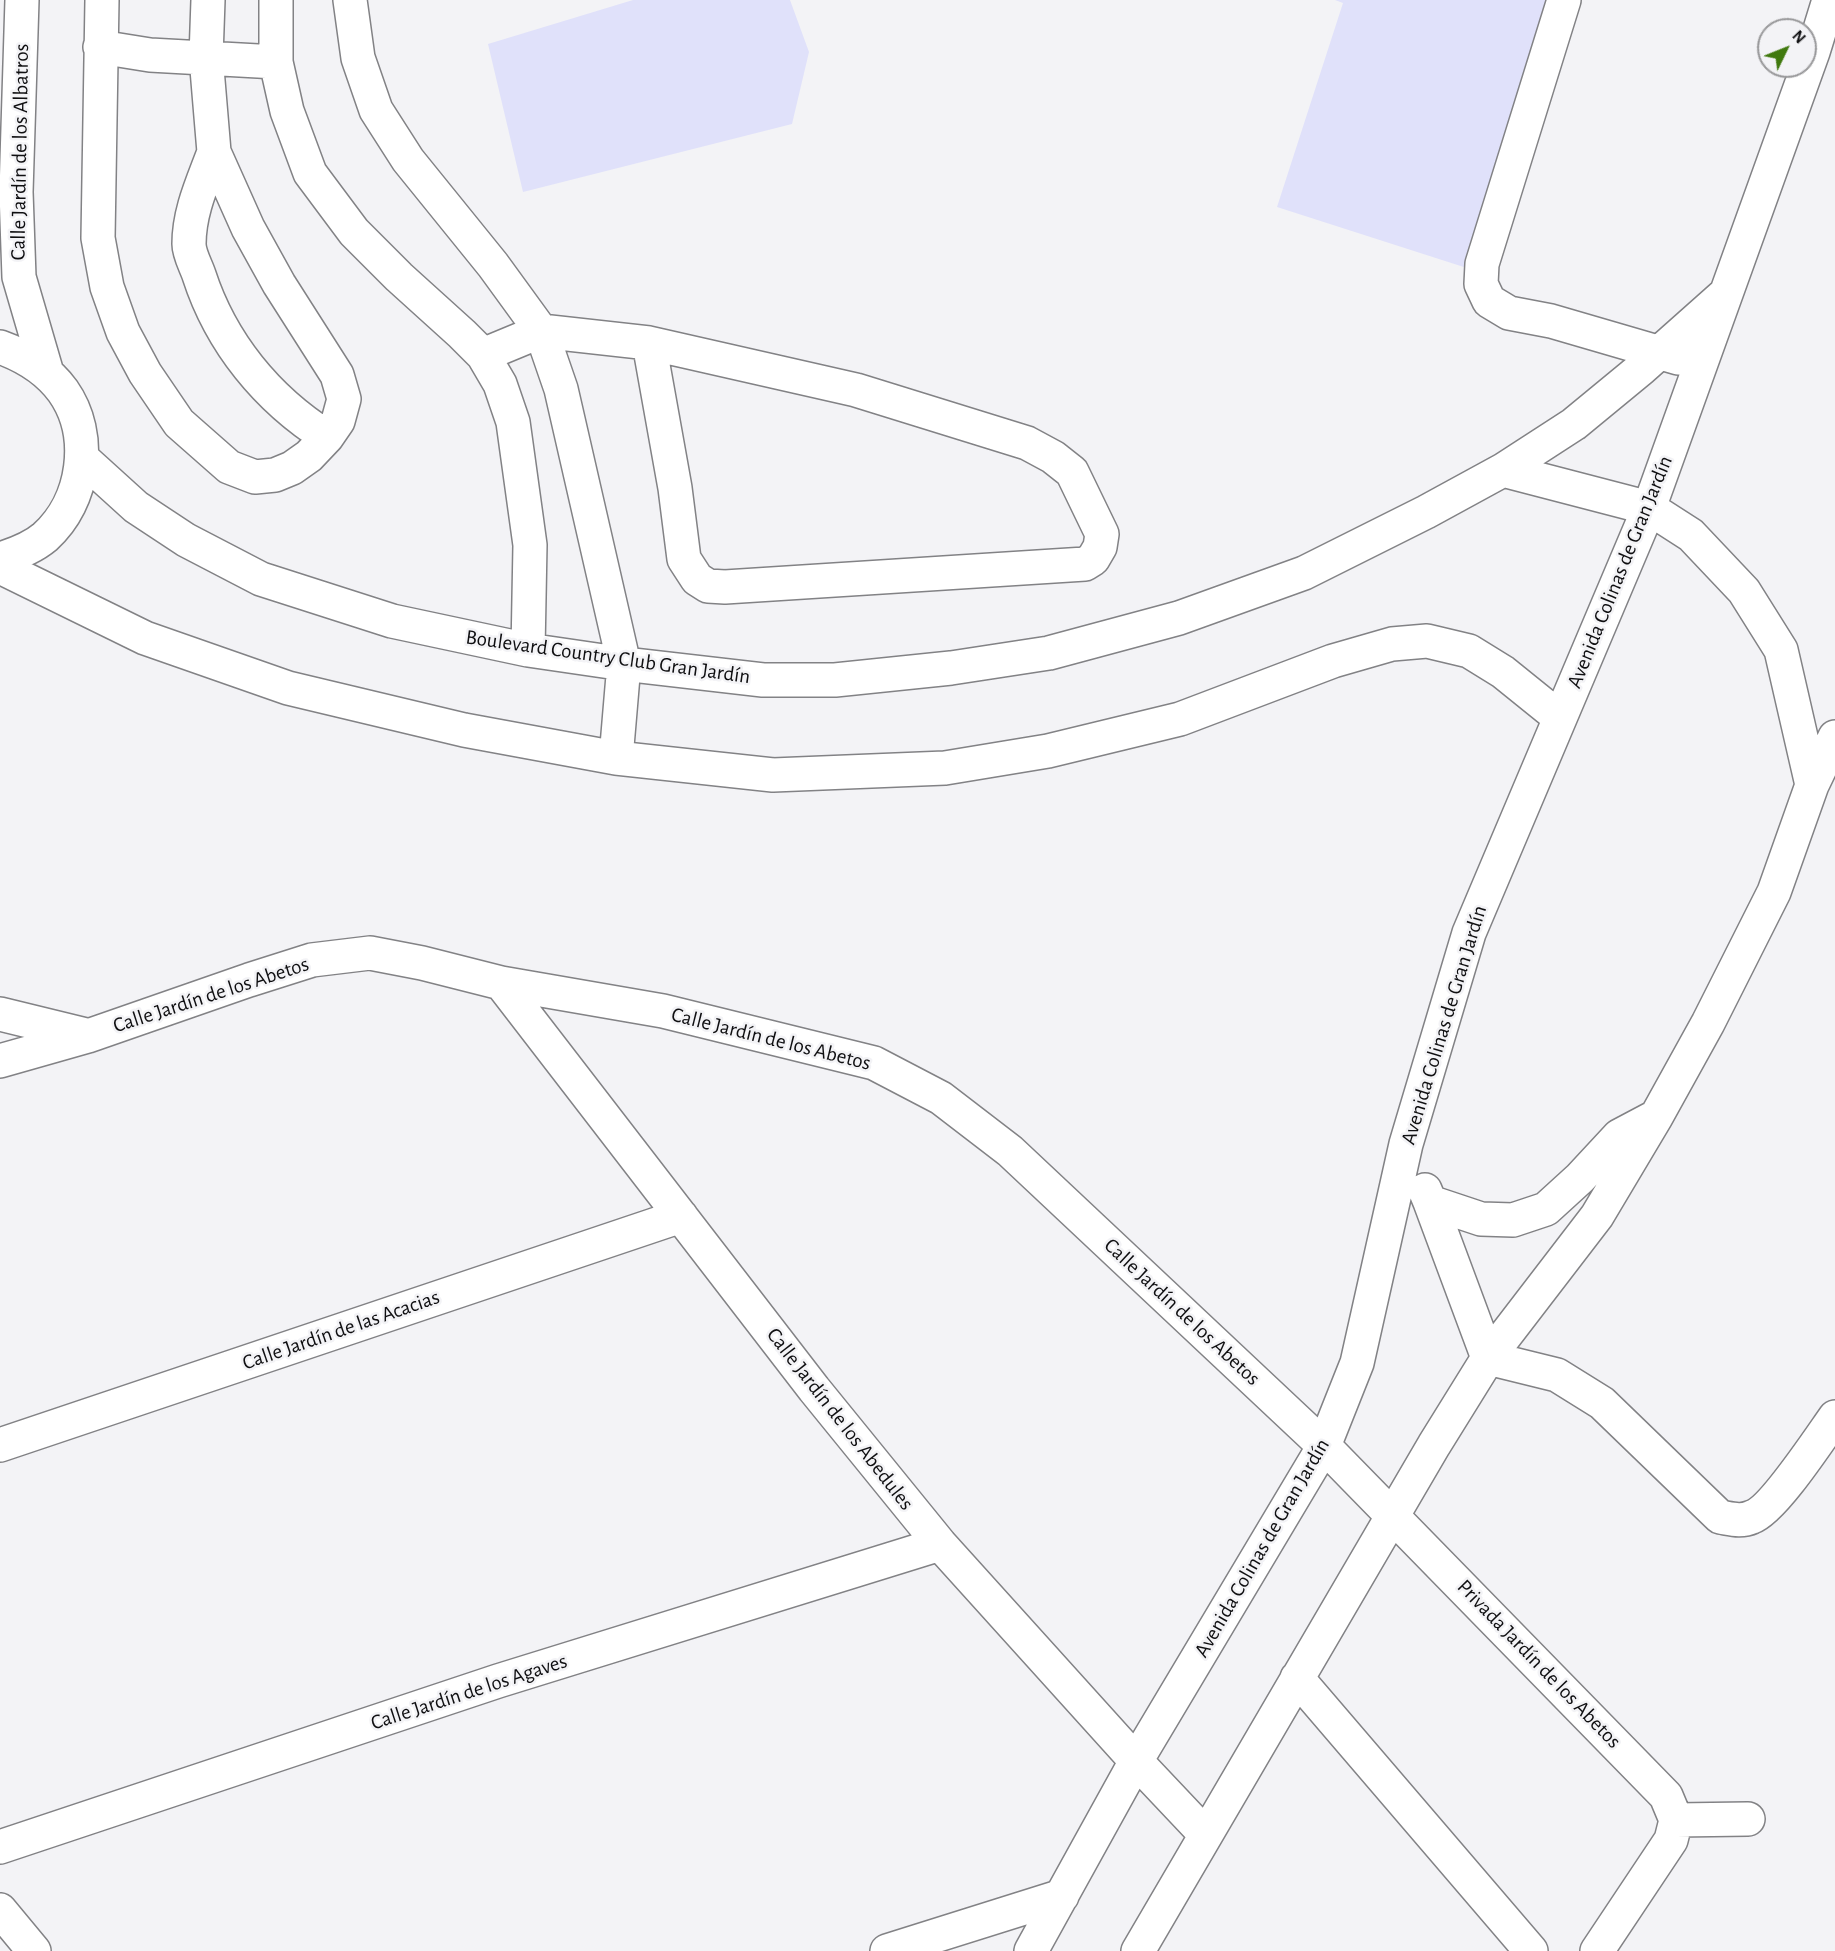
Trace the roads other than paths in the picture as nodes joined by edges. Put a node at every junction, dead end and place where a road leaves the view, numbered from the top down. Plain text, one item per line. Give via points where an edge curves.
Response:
1 (22, 0) edge
2 (102, 0) edge
3 (208, 0) edge
4 (276, 0) edge
5 (350, 0) edge
6 (1564, 0) edge
7 (1829, 0) edge
8 (11, 35) edge
9 (100, 47) junction
10 (206, 57) junction
11 (276, 62) junction
12 (214, 152) junction
13 (1727, 292) junction
14 (541, 331) junction
15 (650, 343) junction
16 (0, 347) edge
17 (1660, 351) junction
18 (483, 355) junction
19 (1701, 365) junction
20 (47, 373) junction
21 (327, 437) junction
22 (82, 458) junction
23 (1503, 470) junction
24 (1649, 508) junction
25 (0, 559) edge
26 (0, 567) edge
27 (528, 650) junction
28 (624, 664) junction
29 (1560, 718) junction
30 (1835, 737) edge
31 (616, 758) junction
32 (1812, 785) junction
33 (501, 983) junction
34 (0, 1014) edge
35 (88, 1036) junction
36 (0, 1061) edge
37 (1656, 1117) junction
38 (1406, 1144) junction
39 (1430, 1202) junction
40 (681, 1216) junction
41 (1488, 1358) junction
42 (1835, 1417) edge
43 (0, 1445) edge
44 (1324, 1446) junction
45 (1394, 1514) junction
46 (940, 1544) junction
47 (1297, 1678) junction
48 (1136, 1761) junction
49 (1748, 1819) dead end
50 (1677, 1820) junction
51 (1205, 1834) junction
52 (0, 1847) edge
53 (1062, 1896) junction
54 (0, 1910) edge
55 (34, 1951) edge
56 (887, 1951) edge
57 (1031, 1951) edge
58 (1138, 1951) edge
59 (1531, 1951) edge
60 (1597, 1951) edge

1 - 8 street, Calle Jardín de los Albatros
2 - 9 street
3 - 10 street
4 - 11 street
5 - 14 street via 358,58 376,110 408,160
6 - 17 street via 1482,264 1481,284 1489,301 1509,313
7 - 13 street, Avenida Colinas de Gran Jardín
8 - 20 street, Calle Jardín de los Albatros via 20,277
9 - 10 street via 150,55
9 - 21 street via 98,238 107,288 123,332 145,373 179,423 229,467 255,477 292,468
10 - 11 street
10 - 12 street
11 - 18 street via 287,111 310,173 354,232
12 - 21 street via 248,228 337,375 344,399 338,421
12 - 21 street via 193,207 189,247 208,303 237,354 269,392 301,421
13 - 17 street, Boulevard Country Club Gran Jardín
13 - 19 street, Avenida Colinas de Gran Jardín
14 - 15 street
14 - 18 street
14 - 28 street via 561,389
15 - 15 street via 856,390 1027,443 1072,472 1102,534 1101,547 1085,564 708,586 697,579 684,559
16 - 20 street via 25,357
17 - 19 street
17 - 23 street, Boulevard Country Club Gran Jardín via 1574,424
18 - 27 street via 500,384 513,422 530,545
19 - 24 street, Avenida Colinas de Gran Jardín
20 - 22 street via 74,412 81,434
22 - 25 street via 77,487 64,514 45,537 20,553
22 - 27 street, Boulevard Country Club Gran Jardín via 136,507 186,540 261,579 392,621
23 - 24 street
23 - 28 street, Boulevard Country Club Gran Jardín via 1304,573 1179,618 1049,653 835,680 763,680
24 - 29 street, Avenida Colinas de Gran Jardín
24 - 32 street via 1691,535 1744,591 1781,650
26 - 31 street via 146,638 288,687 464,730
27 - 28 street, Boulevard Country Club Gran Jardín
28 - 31 street
29 - 31 street via 1503,672 1469,651 1427,641 1392,644 1333,662 1180,719 1048,750 945,768 773,775
29 - 38 street, Avenida Colinas de Gran Jardín via 1469,933
30 - 32 street
32 - 37 street via 1774,892
33 - 35 street, Calle Jardín de los Abetos via 370,953 312,960
33 - 40 street, Calle Jardín de los Abedules
33 - 44 street, Calle Jardín de los Abetos via 663,1011 874,1063 941,1098 1010,1151
34 - 35 street, Calle Jardín de los Abetos
35 - 36 street
37 - 39 street via 1619,1136 1546,1209 1513,1220 1481,1219
37 - 41 street via 1597,1216
38 - 39 street
38 - 44 street, Avenida Colinas de Gran Jardín via 1357,1363
39 - 41 street
40 - 43 street, Calle Jardín de las Acacias
40 - 46 street, Calle Jardín de los Abedules
41 - 42 street via 1557,1375 1602,1403 1720,1517 1739,1521 1755,1517 1773,1502
41 - 45 street
44 - 45 street, Calle Jardín de los Abetos
44 - 48 street, Avenida Colinas de Gran Jardín
45 - 47 street
45 - 50 street, Privada Jardín de los Abetos via 1666,1796
46 - 48 street, Calle Jardín de los Abedules
46 - 52 street, Calle Jardín de los Agaves via 498,1681
47 - 51 street
47 - 59 street
48 - 51 street, Calle Jardín de los Abedules
48 - 53 street, Avenida Colinas de Gran Jardín
49 - 50 street
50 - 60 street via 1671,1840
51 - 58 street
53 - 56 street
53 - 57 street, Avenida Colinas de Gran Jardín
54 - 55 street

